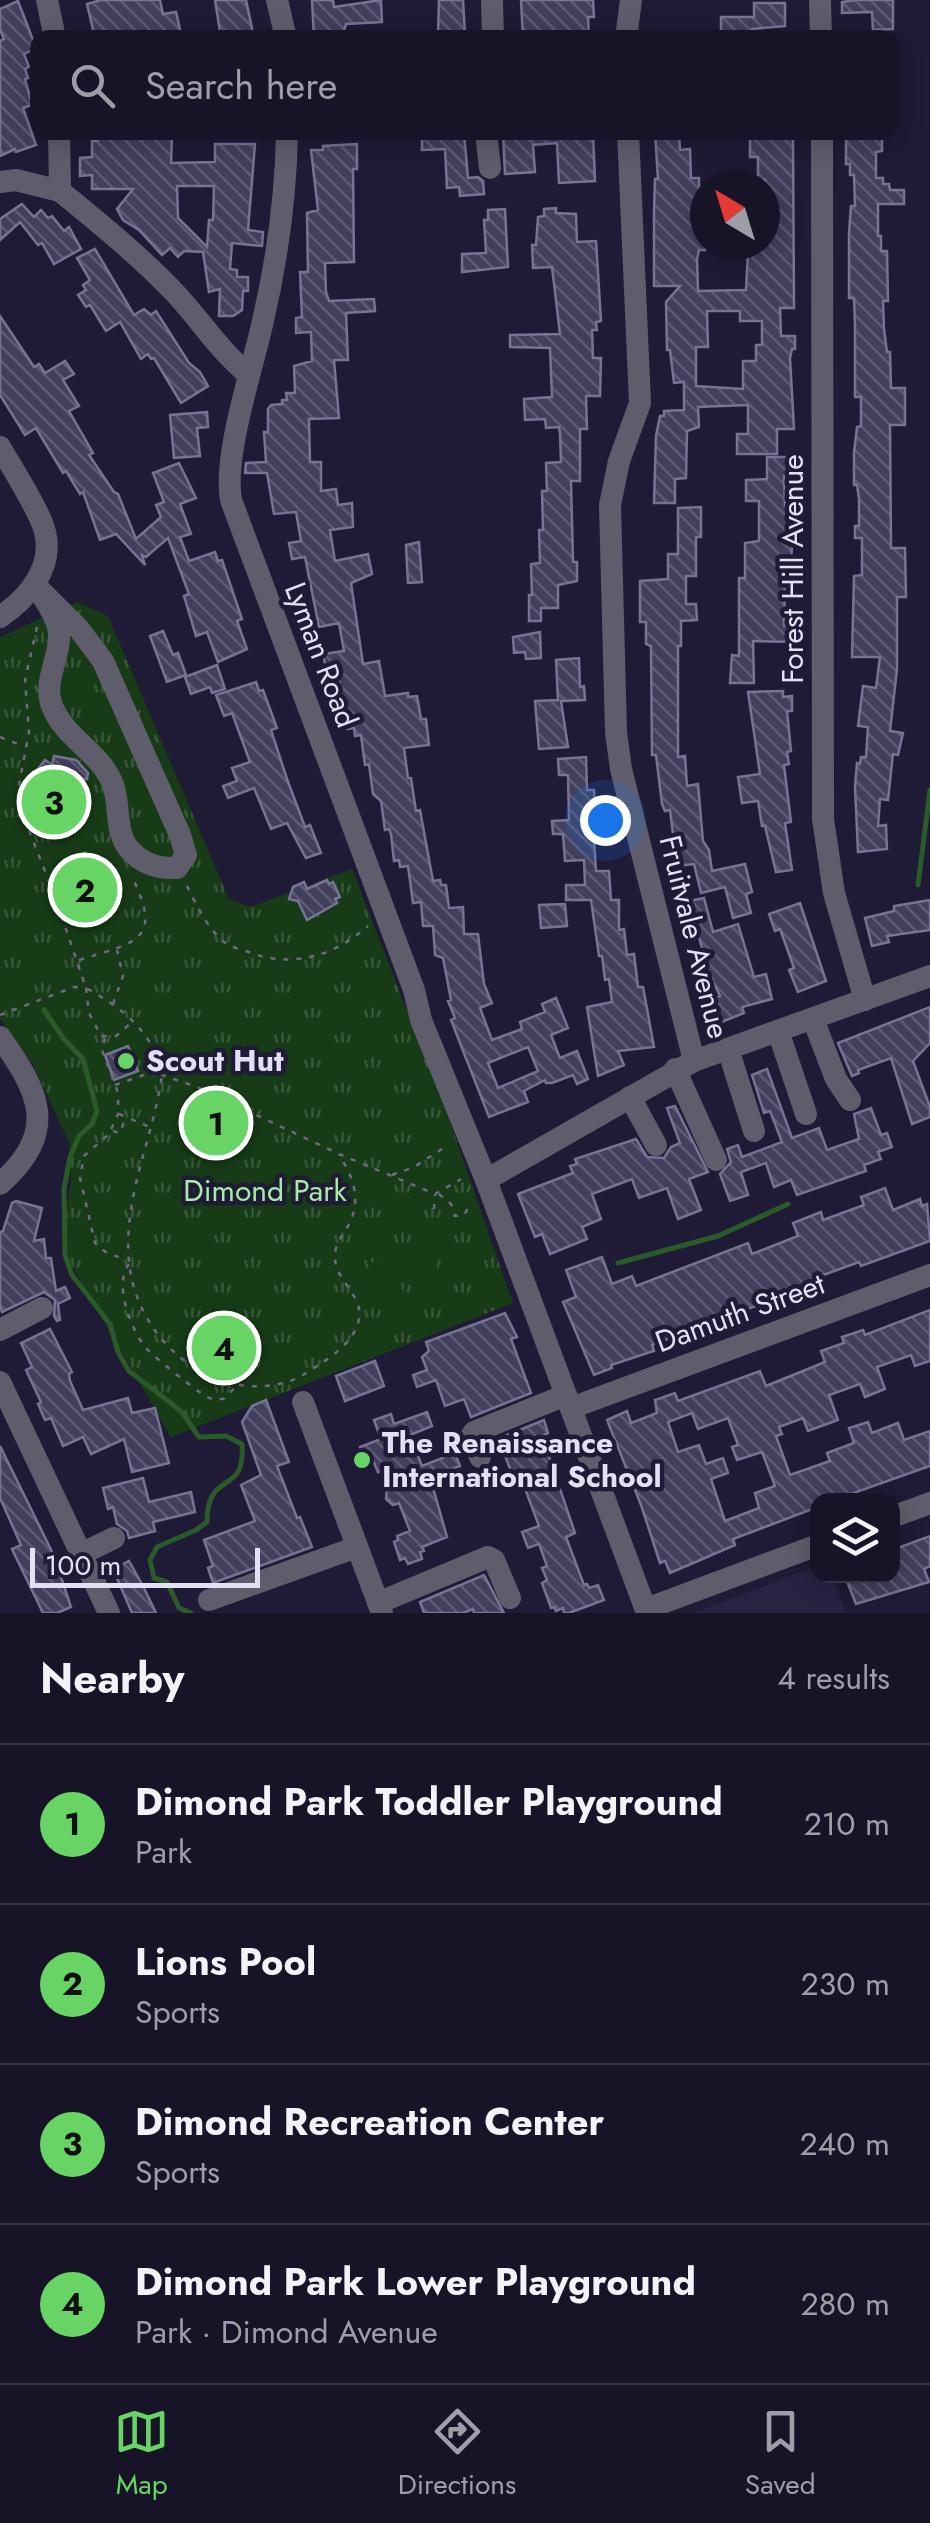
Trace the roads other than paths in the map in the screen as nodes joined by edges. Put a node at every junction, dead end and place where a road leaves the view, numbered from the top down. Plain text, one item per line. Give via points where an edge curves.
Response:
1 (47, 0) edge
2 (277, 0) edge
3 (492, 0) edge
4 (632, 0) edge
5 (820, 0) edge
6 (53, 30) edge
7 (284, 30) edge
8 (493, 30) edge
9 (627, 30) edge
10 (821, 30) edge
11 (59, 140) edge
12 (288, 140) edge
13 (487, 140) edge
14 (628, 140) edge
15 (822, 140) edge
16 (490, 168) dead end
17 (0, 182) edge
18 (60, 191) junction
19 (248, 374) junction
20 (0, 447) edge
21 (36, 586) junction
22 (0, 617) edge
23 (930, 976) edge
24 (865, 1000) junction
25 (813, 1019) junction
26 (778, 1031) junction
27 (0, 1037) edge
28 (728, 1049) junction
29 (685, 1065) junction
30 (630, 1097) junction
31 (850, 1100) dead end
32 (806, 1114) dead end
33 (754, 1130) dead end
34 (656, 1145) dead end
35 (716, 1160) dead end
36 (486, 1180) junction
37 (0, 1184) edge
38 (930, 1275) edge
39 (42, 1308) dead end
40 (0, 1330) edge
41 (0, 1382) edge
42 (303, 1402) dead end
43 (568, 1402) junction
44 (480, 1456) dead end
45 (930, 1503) edge
46 (900, 1514) edge
47 (114, 1538) dead end
48 (357, 1547) junction
49 (810, 1548) edge
50 (81, 1554) junction
51 (510, 1598) dead end
52 (209, 1600) dead end
53 (380, 1608) edge
54 (647, 1611) edge
55 (109, 1613) edge

1 - 6 street
2 - 7 street
3 - 8 street
4 - 9 street
5 - 10 street
11 - 18 street
12 - 19 street, Lyman Road via 286,196
13 - 16 street
14 - 29 street, Fruitvale Avenue via 640,404 610,505 616,732
15 - 24 street, Forest Hill Avenue via 823,818 834,893
17 - 18 street
18 - 19 street via 130,249
19 - 36 street, Lyman Road via 228,476 231,500
20 - 21 street via 46,532
21 - 21 street via 59,630 49,699 58,719 90,749 113,784 125,845 157,868 177,868 186,855 180,834 104,661
21 - 22 street
23 - 24 street
24 - 25 street
25 - 26 street
25 - 31 street
26 - 28 street
26 - 32 street
27 - 37 street via 40,1110 33,1142
28 - 29 street
28 - 33 street
29 - 30 street, Fruitvale Avenue
29 - 35 street
30 - 34 street
30 - 36 street, Fruitvale Avenue
36 - 43 street
38 - 43 street, Damuth Street
39 - 40 street
41 - 50 street
42 - 48 street
43 - 44 street, Damuth Street via 474,1432
43 - 54 street
45 - 46 street
47 - 50 street
48 - 52 street
48 - 53 street
49 - 54 street
50 - 55 street
51 - 53 street via 488,1557

